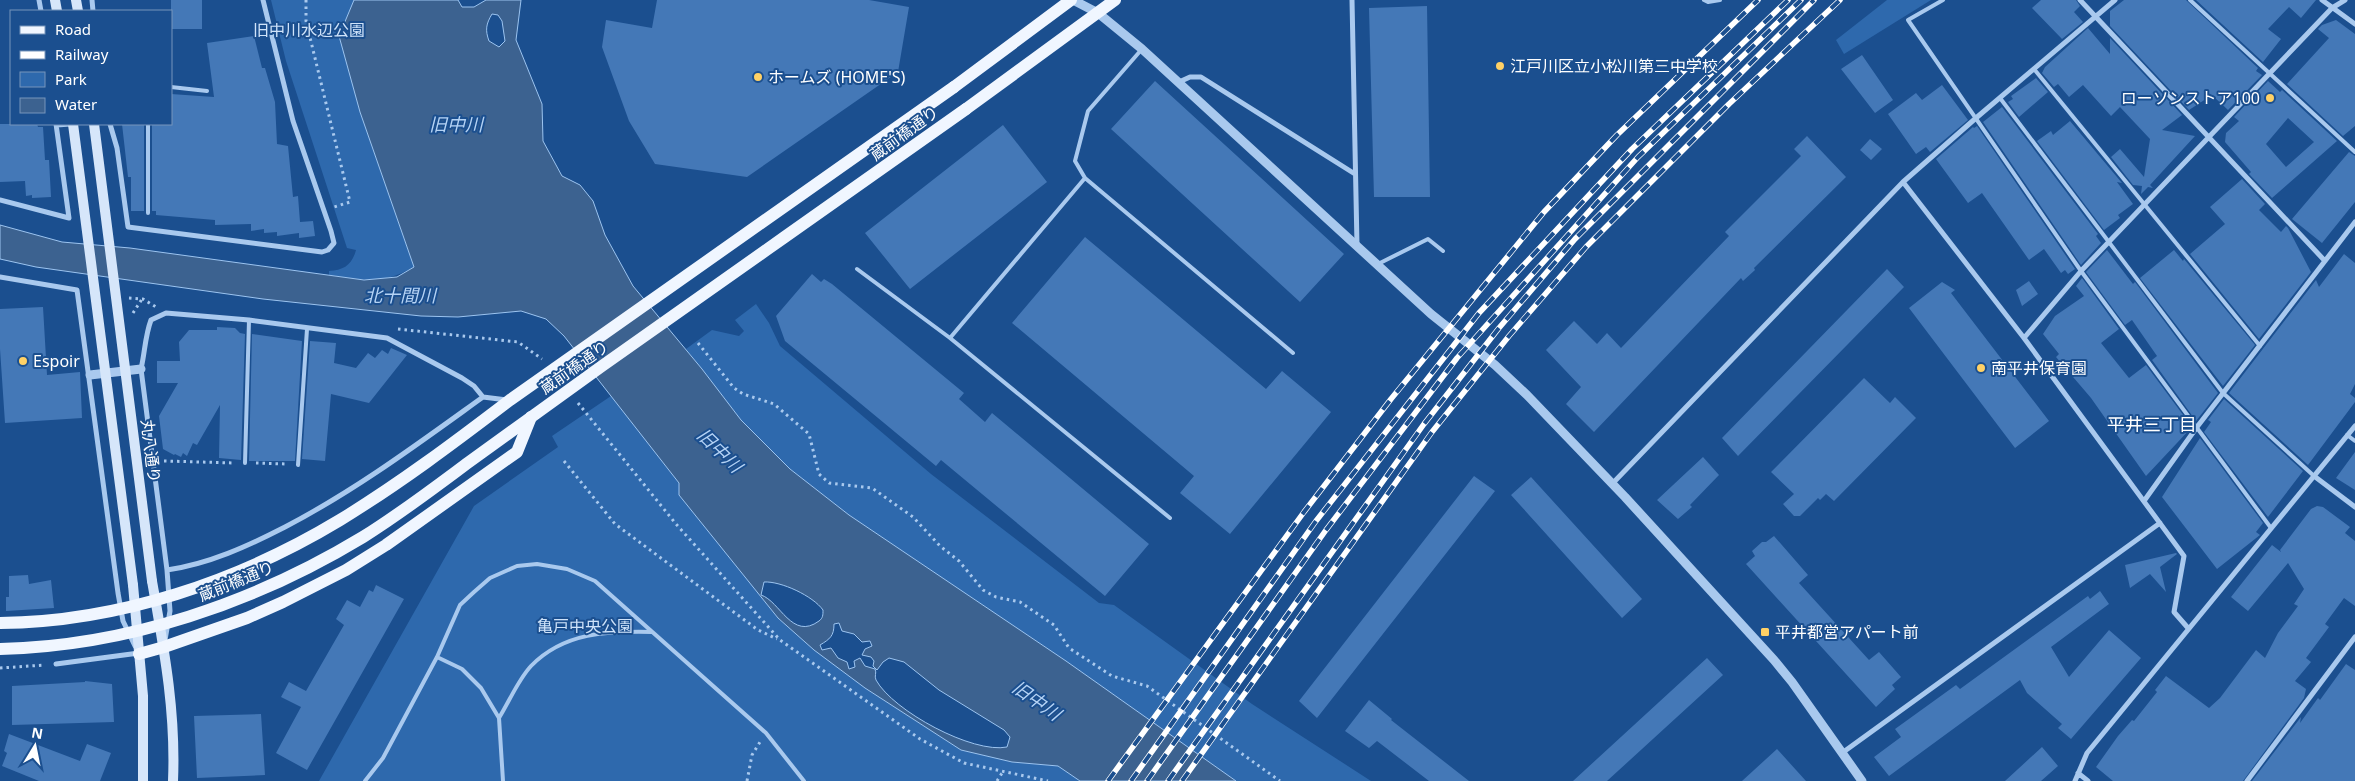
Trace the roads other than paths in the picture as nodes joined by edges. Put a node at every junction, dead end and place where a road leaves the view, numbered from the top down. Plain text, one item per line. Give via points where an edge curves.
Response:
1 (264, 0) edge
2 (1072, 0) edge
3 (1116, 0) edge
4 (1352, 0) edge
5 (1704, 0) edge
6 (1720, 0) edge
7 (1943, 0) edge
8 (2080, 0) edge
9 (2115, 0) edge
10 (2190, 0) edge
11 (2322, 0) edge
12 (2345, 0) edge
13 (2332, 8) junction
14 (1098, 13) junction
15 (2096, 16) junction
16 (2355, 24) edge
17 (1142, 49) junction
18 (2034, 69) junction
19 (2270, 73) junction
20 (1178, 82) junction
21 (172, 87) edge
22 (206, 91) dead end
23 (2000, 98) junction
24 (1976, 118) junction
25 (57, 125) edge
26 (71, 125) edge
27 (94, 125) edge
28 (110, 125) edge
29 (148, 125) edge
30 (2209, 138) junction
31 (2355, 152) edge
32 (1354, 174) junction
33 (1085, 178) junction
34 (1904, 182) junction
35 (0, 200) edge
36 (2145, 204) junction
37 (148, 213) dead end
38 (2355, 222) edge
39 (2109, 242) junction
40 (1357, 245) junction
41 (1443, 251) dead end
42 (2325, 261) junction
43 (1378, 264) junction
44 (857, 269) dead end
45 (2081, 271) junction
46 (0, 277) edge
47 (249, 320) junction
48 (307, 329) junction
49 (950, 338) junction
50 (2024, 338) junction
51 (2260, 346) junction
52 (1293, 353) dead end
53 (141, 369) junction
54 (90, 375) junction
55 (2223, 393) junction
56 (483, 397) junction
57 (510, 400) junction
58 (531, 417) junction
59 (2355, 426) edge
60 (2197, 427) junction
61 (2347, 436) junction
62 (2355, 441) edge
63 (245, 463) road end
64 (298, 465) road end
65 (2314, 476) junction
66 (1612, 484) junction
67 (2144, 502) junction
68 (2355, 507) edge
69 (1170, 518) dead end
70 (2160, 522) junction
71 (2271, 528) junction
72 (168, 570) junction
73 (0, 623) edge
74 (2188, 628) junction
75 (652, 632) junction
76 (2355, 637) edge
77 (164, 647) junction
78 (0, 649) edge
79 (139, 654) junction
80 (437, 657) junction
81 (56, 664) road end
82 (499, 718) junction
83 (1842, 753) junction
84 (2078, 773) junction
85 (143, 781) edge
86 (173, 781) edge
87 (365, 781) edge
88 (503, 781) edge
89 (804, 781) edge
90 (1862, 781) edge
91 (2075, 781) edge
92 (2088, 781) edge
93 (2247, 781) edge

1 - 28 street via 293,121 334,243 328,250 322,252 128,227
2 - 14 street
2 - 57 main road, 蔵前橋通り, bridge
3 - 14 main road, 蔵前橋通り
4 - 32 street
5 - 6 lane
7 - 24 lane via 1908,20
8 - 15 street
9 - 15 street
10 - 19 lane
11 - 13 street
12 - 13 street
13 - 16 street
13 - 19 street
14 - 17 street
14 - 58 main road, 蔵前橋通り, bridge
15 - 18 street
15 - 30 street
17 - 20 street
17 - 33 lane via 1088,111 1075,161
18 - 23 street
18 - 36 lane
19 - 30 street
19 - 31 lane
20 - 32 street via 1200,77
20 - 40 street
21 - 22 lane
23 - 24 street
23 - 39 lane
24 - 34 street
24 - 45 lane
25 - 35 street via 69,218
26 - 79 main road, bridge via 133,585
27 - 77 main road, 丸八通り, bridge via 152,581
29 - 37 lane
30 - 36 street
30 - 42 street
32 - 40 street
33 - 49 lane
33 - 52 lane
34 - 50 street
34 - 66 street
36 - 39 street
36 - 51 lane
38 - 42 street
39 - 45 street
39 - 55 lane
40 - 43 street
41 - 43 lane via 1428,239
42 - 51 street
43 - 66 street via 1430,314 1495,365 1527,395
44 - 49 lane
45 - 50 street
45 - 60 lane
46 - 54 street via 77,290
47 - 48 street
47 - 53 street via 166,313 151,320
47 - 63 lane
48 - 56 street via 387,338 462,378
48 - 64 lane
49 - 69 lane
50 - 67 street
51 - 55 street
53 - 54 street
53 - 72 street
54 - 79 street via 118,593 123,621
55 - 60 street
55 - 65 lane
56 - 57 street
56 - 72 street via 336,500 241,548 202,564
57 - 73 main road, 蔵前橋通り, bridge via 439,454 338,521 235,573 194,589 113,611
58 - 77 main road via 517,452 386,545 346,570 283,602
58 - 78 main road, 蔵前橋通り, bridge via 363,536 278,582 176,621 121,635 48,646
59 - 61 street
60 - 67 street
60 - 71 lane
61 - 62 lane
61 - 65 street
65 - 68 street
65 - 71 street
66 - 83 street via 1774,660
67 - 70 street
70 - 74 street via 2184,556 2174,612
70 - 83 street
71 - 74 street
72 - 77 street via 170,611
74 - 84 street via 2087,753
75 - 80 lane via 595,581 567,569 537,564 517,566 490,578 460,605
75 - 82 lane via 590,634 549,650 530,667
75 - 89 lane via 766,733
76 - 93 street
77 - 79 main road
77 - 86 main road, 丸八通り via 173,715
79 - 81 street
79 - 85 main road via 144,729
80 - 82 lane via 462,669 481,688
80 - 87 lane via 383,758
82 - 88 lane
83 - 90 street
84 - 91 street
84 - 92 street

